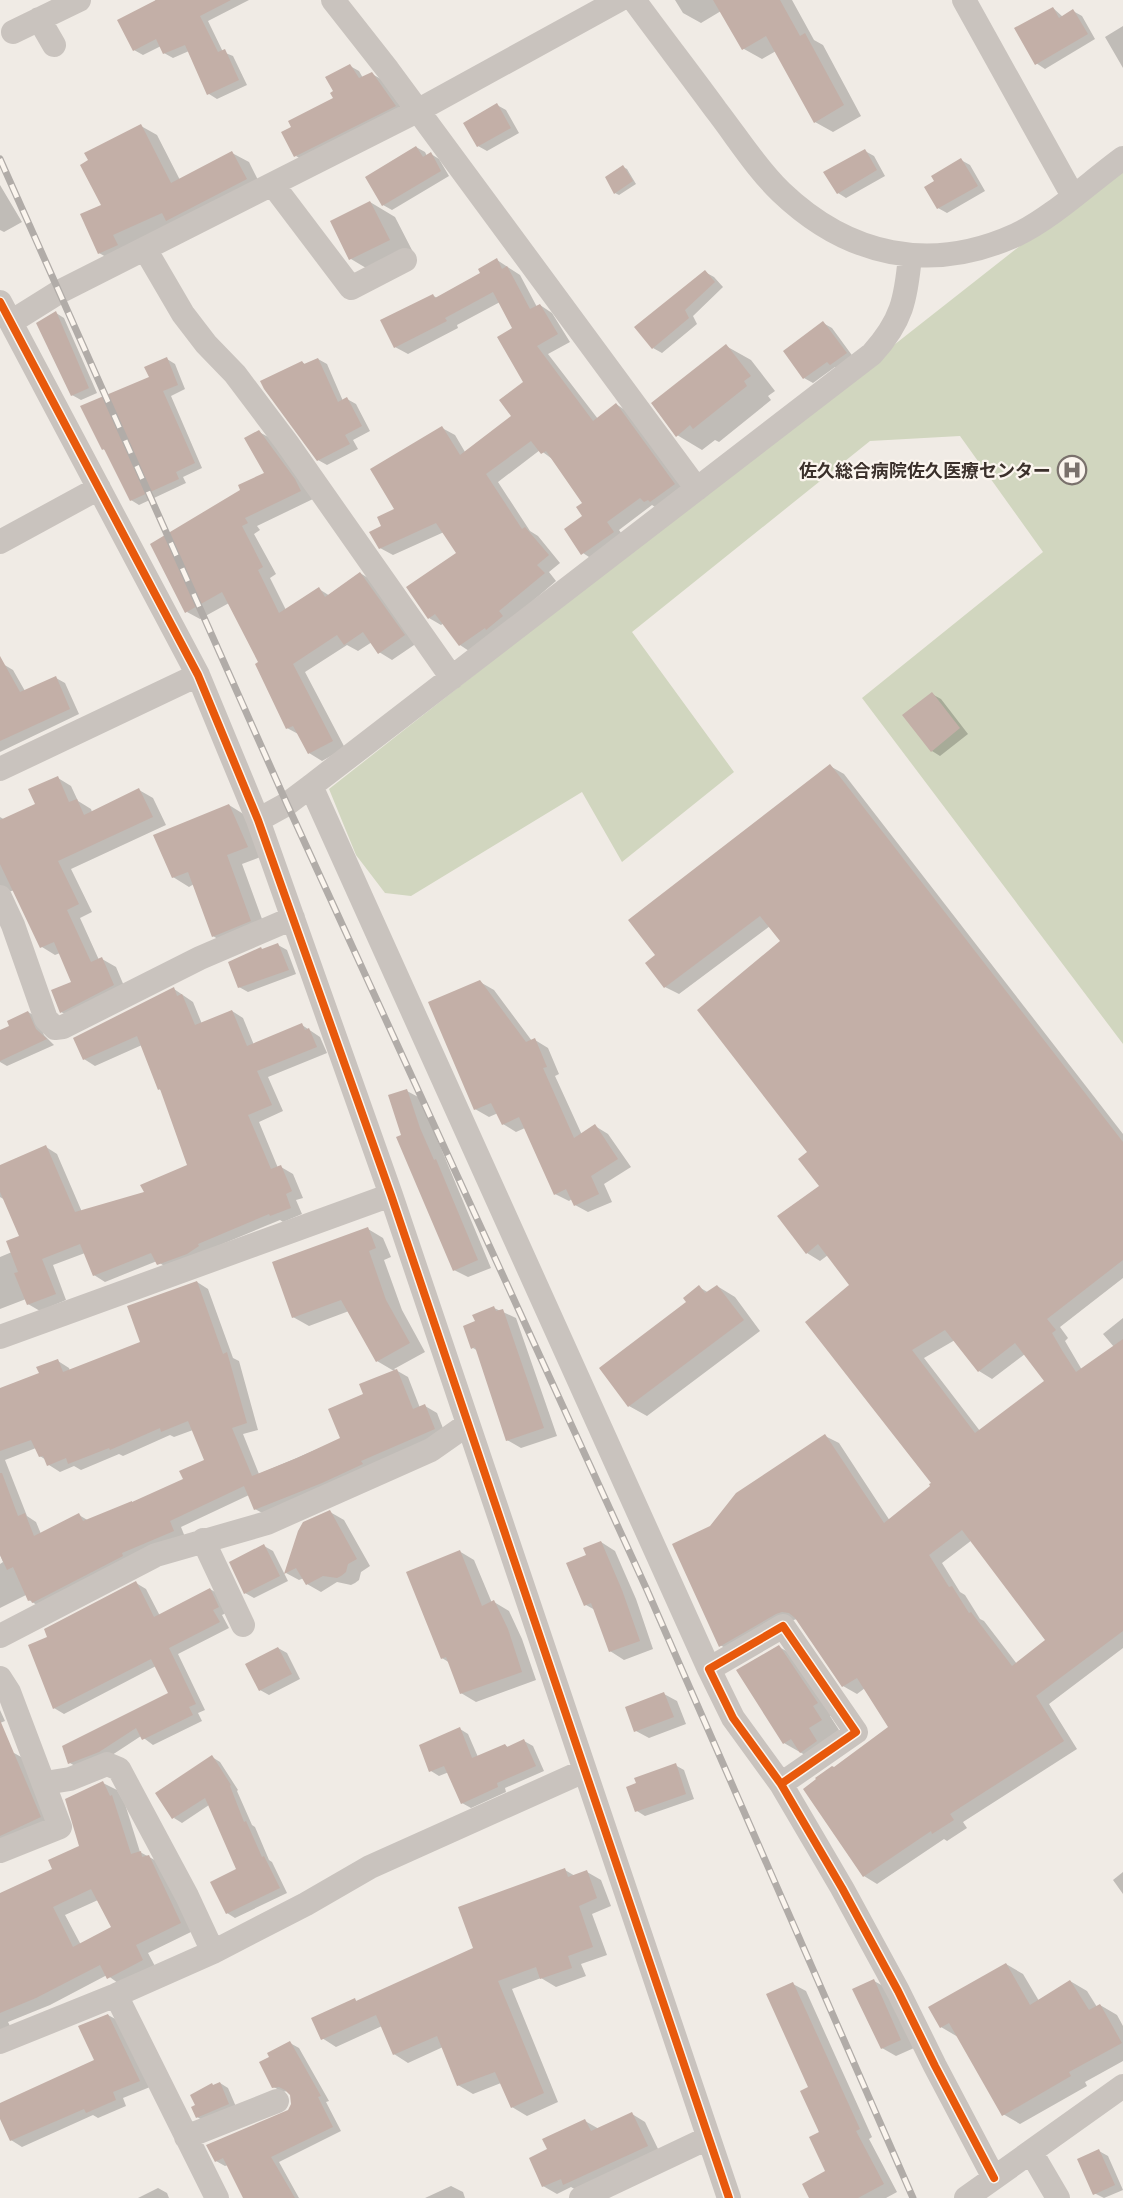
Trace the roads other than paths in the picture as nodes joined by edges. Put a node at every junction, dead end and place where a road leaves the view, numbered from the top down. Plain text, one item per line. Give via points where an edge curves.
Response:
1 (79, 0) edge
2 (333, 0) edge
3 (619, 0) edge
4 (634, 0) edge
5 (964, 0) edge
6 (39, 19) junction
7 (13, 32) dead end
8 (54, 45) dead end
9 (417, 111) junction
10 (1123, 158) edge
11 (273, 184) junction
12 (1073, 196) junction
13 (145, 249) junction
14 (910, 256) junction
15 (405, 260) dead end
16 (5, 312) edge
17 (99, 488) junction
18 (697, 489) junction
19 (0, 542) edge
20 (198, 675) junction
21 (452, 678) junction
22 (0, 769) edge
23 (311, 786) junction
24 (258, 820) junction
25 (0, 897) edge
26 (293, 918) junction
27 (391, 1195) junction
28 (0, 1337) edge
29 (468, 1424) junction
30 (203, 1540) junction
31 (243, 1625) dead end
32 (0, 1636) edge
33 (709, 1669) junction
34 (0, 1678) edge
35 (584, 1771) junction
36 (45, 1783) junction
37 (781, 1784) junction
38 (0, 1851) edge
39 (213, 1952) junction
40 (116, 1995) junction
41 (0, 2042) edge
42 (1123, 2086) edge
43 (277, 2101) dead end
44 (186, 2137) junction
45 (708, 2138) junction
46 (1031, 2152) junction
47 (994, 2178) junction
48 (217, 2198) edge
49 (581, 2198) edge
50 (729, 2198) edge
51 (966, 2198) edge
52 (1058, 2198) edge

1 - 6 street
2 - 9 street
3 - 9 street
4 - 14 street via 779,190 803,212 842,236 866,247
5 - 12 street
6 - 7 street
6 - 8 street
9 - 11 street
9 - 18 street
10 - 12 street
11 - 13 street
11 - 15 street via 351,288
12 - 14 street via 1017,234 983,248
13 - 16 street via 59,292
13 - 21 street via 183,314 287,443
14 - 18 street via 907,292 896,324 885,340
16 - 17 street
17 - 19 street
17 - 20 street
18 - 21 street
20 - 22 street
20 - 24 street
21 - 23 street
23 - 24 street
23 - 33 street
24 - 26 street
25 - 26 street via 46,1019 55,1028
26 - 27 street
27 - 28 street
27 - 29 street
29 - 30 street via 431,1450 370,1479 267,1523
29 - 35 street
30 - 31 street
30 - 32 street via 156,1555
33 - 37 street via 733,1718
33 - 37 street via 783,1626 856,1732
34 - 36 street
35 - 39 street via 370,1868
35 - 45 street
36 - 38 street via 60,1827
36 - 39 street via 70,1779 107,1764 119,1769
37 - 47 street via 853,1908
39 - 40 street
40 - 41 street
40 - 44 street
42 - 46 street
43 - 44 street
44 - 48 street
45 - 49 street
45 - 50 street
46 - 47 street
46 - 52 street
47 - 51 street

